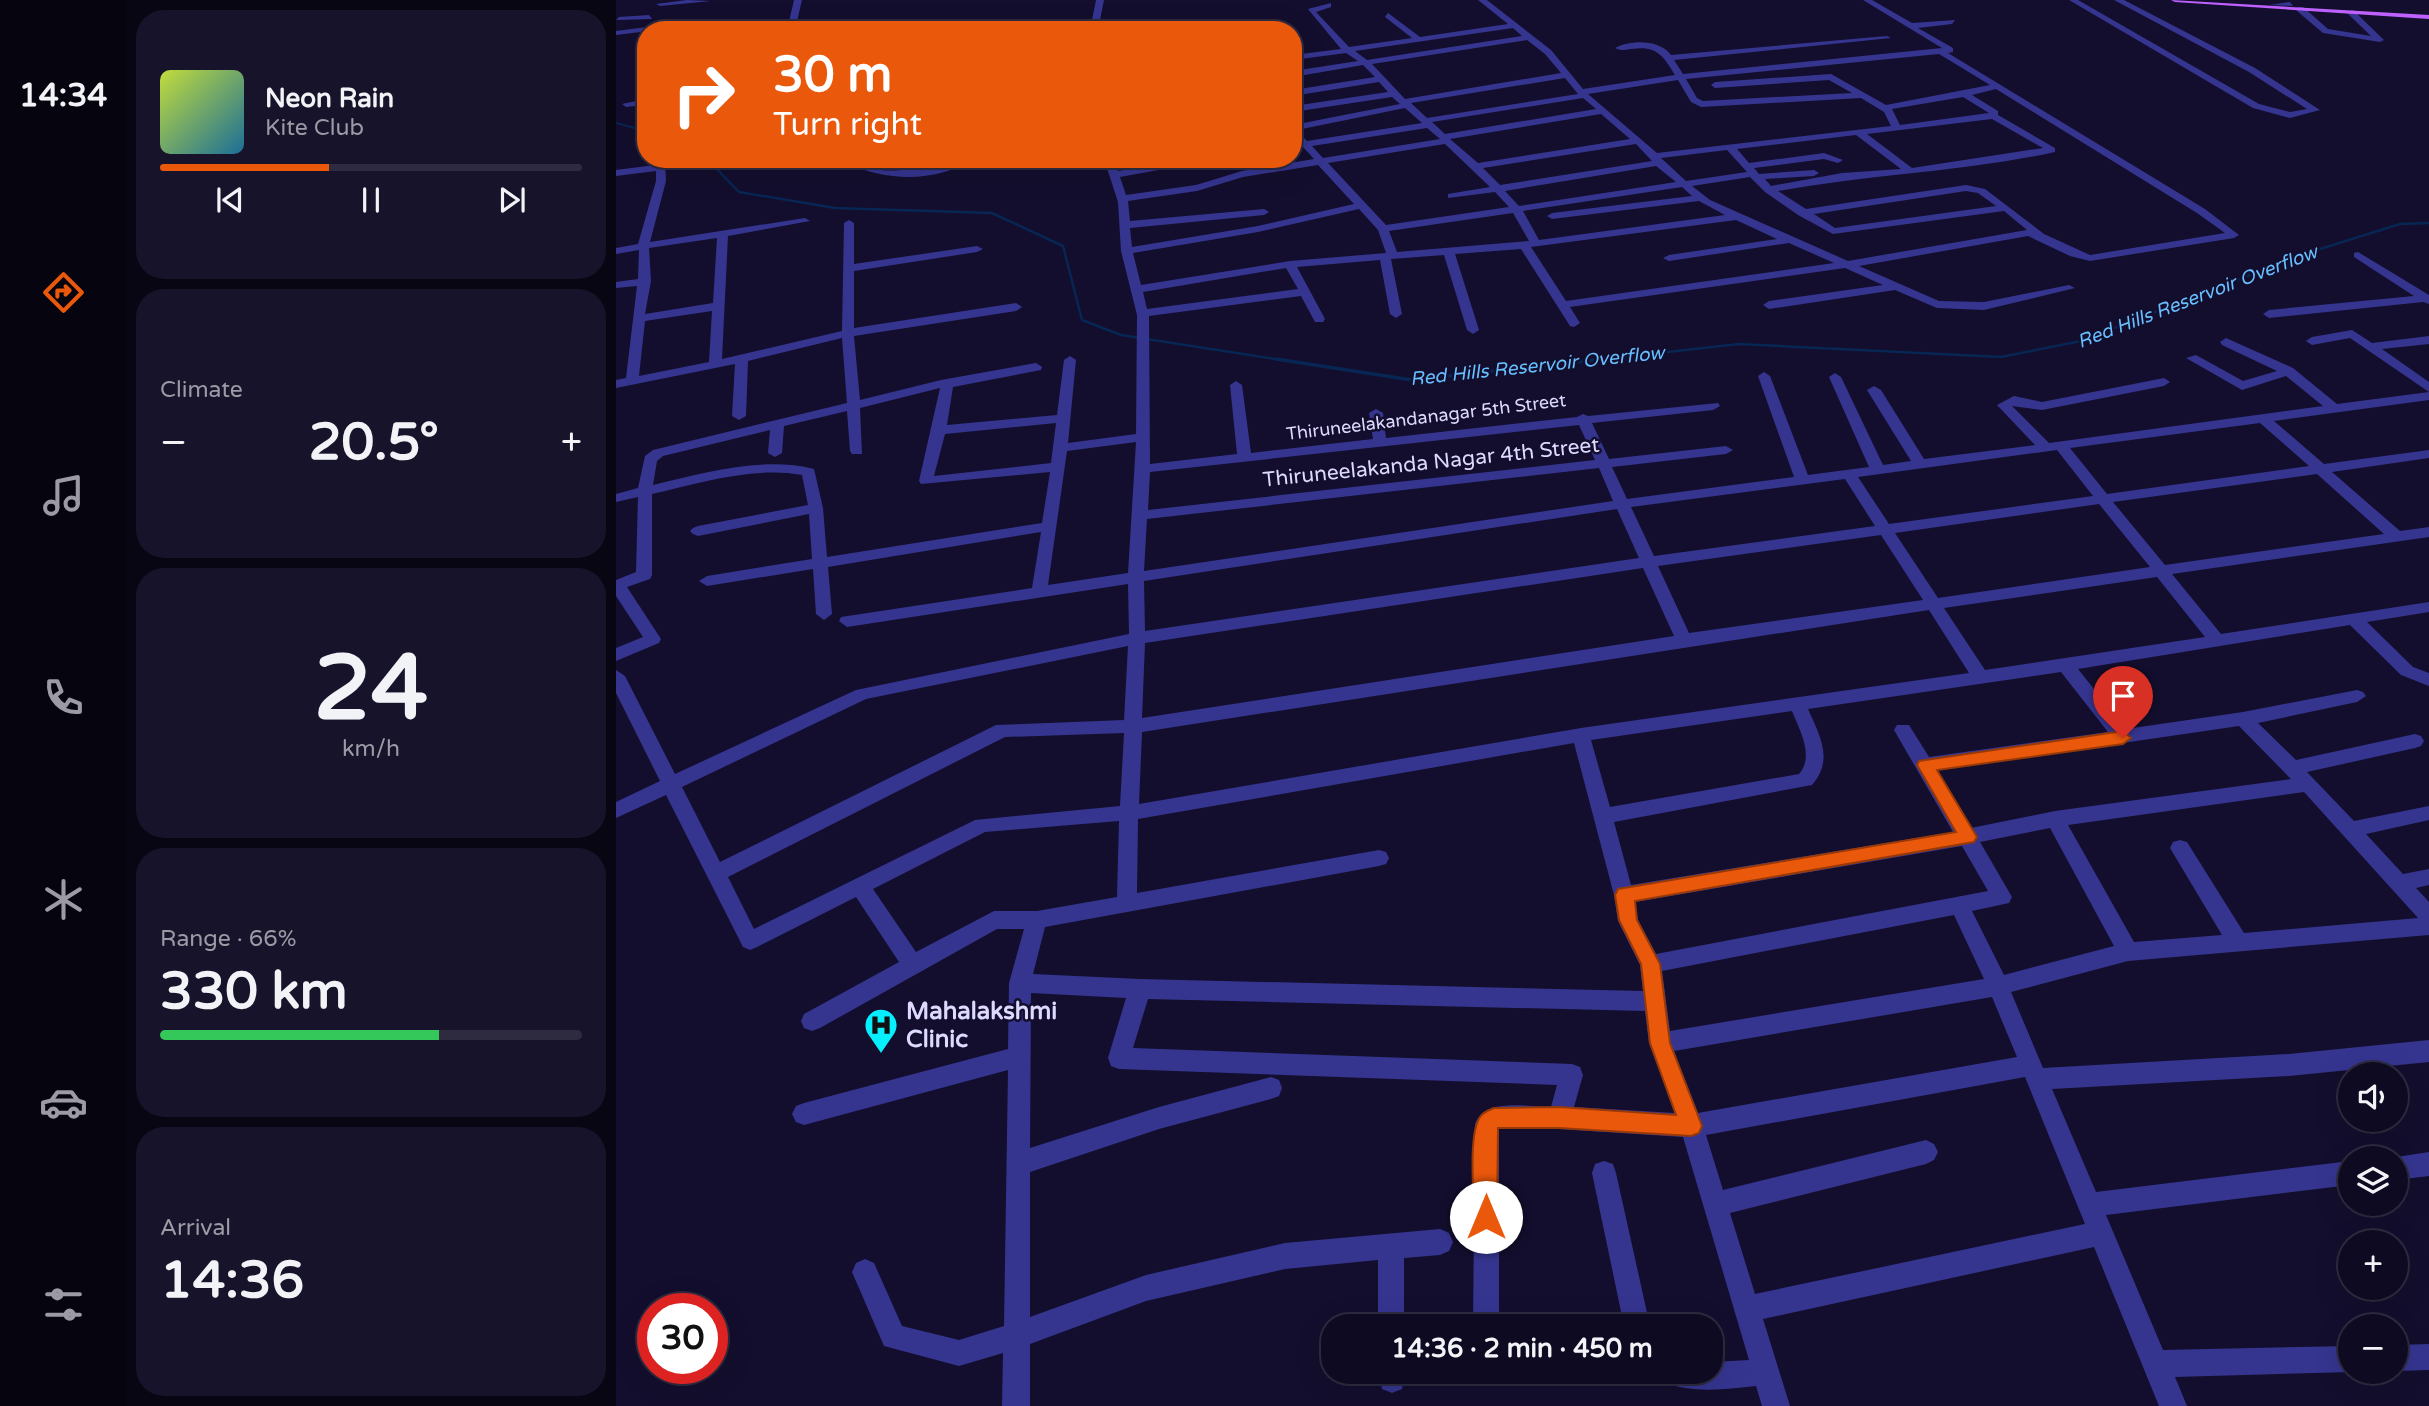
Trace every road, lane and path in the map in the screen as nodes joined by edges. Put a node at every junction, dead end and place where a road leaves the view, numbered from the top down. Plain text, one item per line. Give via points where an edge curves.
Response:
1 (798, 0) edge
2 (1100, 0) edge
3 (1482, 0) edge
4 (1867, 0) edge
5 (2073, 0) edge
6 (2118, 0) edge
7 (2175, 0) edge
8 (2192, 0) edge
9 (2264, 0) edge
10 (707, 1) edge
11 (661, 2) edge
12 (1328, 5) dead end
13 (2285, 5) edge
14 (2350, 12) junction
15 (1388, 15) dead end
16 (2429, 16) edge
17 (649, 17) junction
18 (618, 19) dead end
19 (646, 21) edge
20 (793, 21) edge
21 (1096, 21) edge
22 (1952, 22) dead end
23 (1514, 26) junction
24 (1910, 26) junction
25 (637, 30) edge
26 (616, 33) edge
27 (1528, 37) junction
28 (1887, 38) dead end
29 (1419, 40) junction
30 (1619, 48) dead end
31 (1347, 50) junction
32 (1940, 51) junction
33 (1302, 57) edge
34 (1669, 58) junction
35 (1365, 62) junction
36 (1302, 72) edge
37 (1567, 75) junction
38 (1681, 77) junction
39 (1381, 79) junction
40 (1999, 86) junction
41 (1688, 87) junction
42 (1302, 92) edge
43 (1583, 93) junction
44 (1394, 94) junction
45 (1964, 94) junction
46 (1863, 95) junction
47 (637, 103) edge
48 (626, 104) dead end
49 (1406, 104) junction
50 (1302, 108) edge
51 (1884, 108) junction
52 (1603, 111) junction
53 (1994, 116) junction
54 (1426, 123) junction
55 (1302, 127) edge
56 (1896, 128) junction
57 (1859, 133) junction
58 (1302, 138) edge
59 (1445, 139) junction
60 (1637, 141) junction
61 (1308, 144) junction
62 (1302, 145) edge
63 (1730, 148) junction
64 (1322, 160) junction
65 (1657, 160) junction
66 (1838, 160) dead end
67 (1302, 164) edge
68 (1476, 166) junction
69 (638, 168) edge
70 (660, 168) edge
71 (866, 168) edge
72 (947, 168) edge
73 (1112, 168) edge
74 (1158, 168) edge
75 (1276, 168) edge
76 (1751, 172) junction
77 (616, 173) edge
78 (1914, 174) junction
79 (1114, 175) junction
80 (1842, 176) junction
81 (1684, 185) junction
82 (1497, 189) junction
83 (1769, 190) junction
84 (1452, 196) dead end
85 (1701, 198) junction
86 (1122, 199) junction
87 (1362, 205) junction
88 (2006, 208) junction
89 (1517, 210) junction
90 (1264, 212) dead end
91 (1801, 213) junction
92 (1737, 217) junction
93 (1525, 220) junction
94 (805, 221) dead end
95 (849, 223) dead end
96 (1126, 225) junction
97 (1383, 229) junction
98 (723, 234) junction
99 (2039, 234) junction
100 (1790, 240) junction
101 (1530, 244) junction
102 (643, 246) junction
103 (977, 249) dead end
104 (616, 251) edge
105 (1127, 251) junction
106 (1449, 252) junction
107 (1389, 256) junction
108 (2358, 256) dead end
109 (1670, 258) dead end
110 (1290, 264) junction
111 (1846, 265) junction
112 (850, 268) junction
113 (645, 281) junction
114 (2429, 281) edge
115 (616, 285) edge
116 (2405, 285) junction
117 (1897, 286) junction
118 (2069, 288) dead end
119 (1137, 289) junction
120 (1305, 292) junction
121 (2427, 299) edge
122 (1560, 305) junction
123 (1769, 305) dead end
124 (719, 306) junction
125 (1016, 307) dead end
126 (1143, 314) junction
127 (1396, 314) dead end
128 (2269, 314) dead end
129 (640, 318) junction
130 (1319, 319) dead end
131 (1574, 323) dead end
132 (1473, 330) dead end
133 (848, 333) junction
134 (2312, 341) dead end
135 (2226, 342) dead end
136 (2427, 342) edge
137 (2370, 347) junction
138 (2192, 358) dead end
139 (742, 359) junction
140 (1070, 360) dead end
141 (715, 365) junction
142 (1036, 367) dead end
143 (2288, 371) junction
144 (1764, 376) dead end
145 (1835, 377) dead end
146 (632, 381) junction
147 (2164, 382) dead end
148 (616, 384) edge
149 (946, 385) junction
150 (1236, 385) dead end
151 (2429, 388) edge
152 (1874, 390) dead end
153 (2429, 396) edge
154 (851, 403) junction
155 (1713, 406) dead end
156 (2333, 408) junction
157 (1376, 413) dead end
158 (739, 416) dead end
159 (2262, 417) junction
160 (1064, 418) junction
161 (1583, 418) junction
162 (777, 422) junction
163 (939, 430) junction
164 (1143, 438) junction
165 (1380, 441) junction
166 (2052, 445) junction
167 (1060, 448) junction
168 (857, 450) dead end
169 (1726, 450) dead end
170 (775, 453) dead end
171 (2429, 454) edge
172 (1244, 457) junction
173 (1603, 464) junction
174 (1920, 464) junction
175 (1059, 467) junction
176 (1143, 469) junction
177 (1878, 470) junction
178 (2320, 470) junction
179 (1849, 474) junction
180 (1803, 482) junction
181 (645, 491) junction
182 (616, 498) edge
183 (2104, 500) junction
184 (1623, 504) junction
185 (816, 508) junction
186 (1140, 515) junction
187 (1050, 526) junction
188 (1886, 530) junction
189 (698, 531) dead end
190 (2429, 532) edge
191 (2397, 537) junction
192 (819, 562) junction
193 (1648, 562) junction
194 (2162, 572) junction
195 (1136, 576) junction
196 (707, 582) dead end
197 (1039, 592) junction
198 (1935, 606) junction
199 (2429, 607) edge
200 (824, 614) dead end
201 (2353, 619) junction
202 (847, 621) dead end
203 (1137, 638) junction
204 (1684, 640) junction
205 (2217, 641) junction
206 (616, 655) edge
207 (2065, 665) junction
208 (616, 676) edge
209 (1980, 676) junction
210 (2426, 682) edge
211 (2357, 696) dead end
212 (1797, 702) junction
213 (2243, 719) junction
214 (1135, 726) junction
215 (1903, 730) dead end
216 (1581, 735) junction
217 (2123, 738) junction
218 (2414, 741) dead end
219 (1925, 765) junction
220 (2292, 768) junction
221 (669, 783) junction
222 (2308, 784) junction
223 (616, 810) edge
224 (1129, 813) junction
225 (2428, 813) edge
226 (1603, 816) junction
227 (2055, 819) junction
228 (2350, 830) junction
229 (1968, 837) junction
230 (2180, 848) dead end
231 (1379, 858) dead end
232 (715, 873) junction
233 (2429, 877) edge
234 (2399, 883) junction
235 (860, 886) junction
236 (1625, 895) junction
237 (1127, 902) junction
238 (1959, 905) junction
239 (2429, 916) edge
240 (1037, 920) junction
241 (2429, 926) edge
242 (2238, 942) junction
243 (2128, 952) junction
244 (1651, 964) junction
245 (913, 965) junction
246 (1020, 983) junction
247 (1998, 986) junction
248 (1140, 989) junction
249 (1654, 1001) junction
250 (812, 1021) dead end
251 (1660, 1043) junction
252 (2429, 1051) edge
253 (1018, 1056) junction
254 (2033, 1072) junction
255 (1271, 1088) dead end
256 (804, 1114) dead end
257 (1559, 1118) junction
258 (1691, 1126) junction
259 (1926, 1152) dead end
260 (1017, 1164) junction
261 (2429, 1164) edge
262 (2408, 1167) edge
263 (1604, 1173) dead end
264 (2338, 1174) edge
265 (1715, 1203) junction
266 (2090, 1205) junction
267 (2102, 1233) junction
268 (1440, 1242) dead end
269 (1391, 1246) junction
270 (865, 1272) dead end
271 (1747, 1309) junction
272 (1391, 1314) edge
273 (1486, 1314) edge
274 (1634, 1314) edge
275 (1016, 1336) junction
276 (2429, 1357) edge
277 (2408, 1358) edge
278 (2338, 1359) edge
279 (2156, 1364) junction
280 (1766, 1372) junction
281 (1723, 1375) edge
282 (1016, 1406) edge
283 (1776, 1406) edge
284 (2173, 1406) edge

1 - 20 street
2 - 21 street
3 - 23 street
4 - 24 street
5 - 6 street via 2256,106 2290,115 2315,110 2252,70
7 - 13 main road
8 - 13 main road
9 - 13 street
10 - 11 street
11 - 17 street
12 - 31 street via 1311,11
13 - 14 main road
13 - 14 street via 2326,31 2379,40
13 - 16 main road
14 - 16 main road
15 - 29 street
17 - 18 street
17 - 19 street
22 - 24 street
23 - 27 street
23 - 29 street
24 - 32 street via 1950,50
25 - 26 street
27 - 35 street
27 - 37 street
28 - 34 street
29 - 31 street
30 - 34 street via 1657,46
31 - 33 street
31 - 35 street
32 - 38 street
32 - 40 street
34 - 38 street
35 - 36 street
35 - 39 street
37 - 43 street
37 - 49 street
38 - 41 street
38 - 43 street
39 - 42 street
39 - 44 street
40 - 45 street
40 - 99 street via 2234,235 2090,258
41 - 46 street via 1826,77
41 - 46 street via 1694,100 1705,105
43 - 52 street
43 - 54 street
44 - 49 street
44 - 50 street
45 - 51 street
45 - 53 street
46 - 51 street
47 - 48 street
49 - 54 street
49 - 55 street
51 - 56 street via 1892,113
52 - 59 street
52 - 60 street
53 - 56 street
53 - 78 street via 2052,150
54 - 59 street
54 - 61 street
56 - 57 street
57 - 63 street
57 - 78 street
58 - 61 street
59 - 64 street
59 - 68 street
60 - 65 street
60 - 68 street
61 - 62 street
61 - 64 street
63 - 65 street
63 - 76 street
64 - 67 street
64 - 87 street
65 - 81 street
65 - 82 street
66 - 76 street via 1824,156
68 - 82 street
69 - 77 street
70 - 102 street via 661,181
71 - 72 street via 915,173
73 - 79 street
74 - 79 street
75 - 86 street via 1196,188
76 - 80 street
76 - 81 street
76 - 83 street
78 - 80 street
79 - 86 street
80 - 83 street
81 - 85 street
81 - 89 street
82 - 84 street
82 - 89 street
83 - 91 street
85 - 92 street
85 - 93 street
86 - 96 street
87 - 97 street
87 - 105 street via 1258,229
88 - 91 street via 1839,231
88 - 91 street via 1977,190 1932,188
88 - 99 street
89 - 93 street
89 - 97 street
90 - 96 street
92 - 100 street
92 - 101 street
93 - 101 street
94 - 98 street
95 - 112 street
96 - 105 street
97 - 107 street
98 - 102 street
98 - 124 street
99 - 111 street
100 - 109 street
100 - 111 street
101 - 106 street
101 - 122 street
102 - 104 street
102 - 113 street
103 - 112 street
105 - 119 street
106 - 107 street
106 - 132 street
107 - 110 street
107 - 127 street
108 - 116 street
110 - 119 street
110 - 120 street
111 - 117 street
111 - 122 street
112 - 133 street
113 - 115 street
113 - 129 street
114 - 116 street
116 - 121 street
117 - 118 street via 1937,304 1957,307 1984,306
117 - 123 street
119 - 126 street
120 - 126 street
120 - 130 street
121 - 128 street
122 - 131 street
124 - 129 street
124 - 141 street
125 - 133 street
126 - 164 street
129 - 146 street
133 - 139 street
133 - 154 street
134 - 137 street via 2352,334
135 - 143 street
136 - 137 street
137 - 151 street
138 - 143 street via 2242,386
139 - 141 street
139 - 158 street
140 - 160 street
141 - 146 street
142 - 149 street
143 - 156 street
144 - 180 street
145 - 177 street
146 - 148 street
147 - 166 street via 2042,405 2014,400 2004,405
149 - 154 street
149 - 163 street
150 - 172 street
152 - 174 street
153 - 156 street
154 - 162 street
154 - 168 street
155 - 161 street, Thiruneelakandanagar 5th Street
156 - 159 street
157 - 165 street
159 - 166 street
159 - 178 street
160 - 163 street
160 - 167 street
161 - 165 street, Thiruneelakandanagar 5th Street
161 - 173 street
162 - 170 street
162 - 181 street via 658,453 650,459
163 - 175 street via 926,481
164 - 167 street
164 - 176 street
165 - 172 street, Thiruneelakandanagar 5th Street
166 - 174 street
166 - 183 street
167 - 175 street
169 - 173 street, Thiruneelakanda Nagar 4th Street
171 - 178 street
172 - 176 street, Thiruneelakandanagar 5th Street
173 - 184 street
173 - 186 street, Thiruneelakanda Nagar 4th Street
174 - 177 street
175 - 187 street
176 - 186 street
177 - 179 street
178 - 183 street
178 - 191 street
179 - 180 street
179 - 188 street
180 - 184 street
181 - 182 street
181 - 185 street via 796,468 809,472
181 - 206 street via 644,575 617,585 653,639
183 - 188 street
183 - 194 street
184 - 193 street
184 - 195 street
185 - 189 street
185 - 192 street
186 - 195 street
187 - 192 street
187 - 197 street
188 - 193 street
188 - 198 street
190 - 191 street
191 - 194 street
192 - 196 street
192 - 200 street
193 - 203 street
193 - 204 street
194 - 198 street
194 - 205 street
195 - 197 street
195 - 203 street
197 - 202 street
198 - 204 street
198 - 209 street
199 - 201 street
201 - 205 street
201 - 210 street via 2407,671
203 - 214 street
203 - 221 street via 862,694
204 - 214 street
205 - 207 street
207 - 209 street
207 - 217 street
208 - 221 street
209 - 212 street
211 - 213 street
212 - 216 street
212 - 226 street via 1818,761 1815,773 1805,780
213 - 217 street
213 - 220 street
214 - 224 street
214 - 232 street via 1002,730
215 - 219 street
216 - 224 street
216 - 226 street
217 - 219 street
218 - 220 street
219 - 229 street
220 - 222 street
221 - 223 street
221 - 232 street
222 - 227 street
222 - 228 street
224 - 235 street via 982,825
224 - 237 street
225 - 228 street
226 - 236 street
227 - 229 street
227 - 243 street
228 - 234 street
229 - 236 street
229 - 238 street via 2002,897
230 - 242 street
231 - 237 street
232 - 235 street via 750,941
233 - 234 street
234 - 239 street
235 - 245 street
236 - 244 street via 1628,920
237 - 240 street
238 - 244 street
238 - 247 street
240 - 245 street via 994,920
240 - 246 street
241 - 242 street
242 - 243 street
243 - 247 street
244 - 249 street
245 - 250 street
246 - 248 street
246 - 253 street
247 - 251 street
247 - 254 street
248 - 249 street
248 - 257 street via 1119,1058 1572,1074
249 - 251 street
251 - 258 street
252 - 254 street via 2289,1065
253 - 256 street
253 - 260 street
254 - 258 street
254 - 266 street
255 - 260 street via 1158,1118
257 - 258 street
257 - 273 street via 1494,1118 1488,1124
258 - 265 street
259 - 265 street
260 - 275 street
261 - 262 street
263 - 274 street
264 - 266 street
265 - 271 street
266 - 267 street
267 - 271 street
267 - 279 street
268 - 269 street
269 - 272 street
269 - 275 street via 1285,1256 1146,1288
270 - 275 street via 893,1337 959,1353
271 - 280 street
275 - 282 street
276 - 277 street
278 - 279 street
279 - 284 street
280 - 281 street
280 - 283 street

